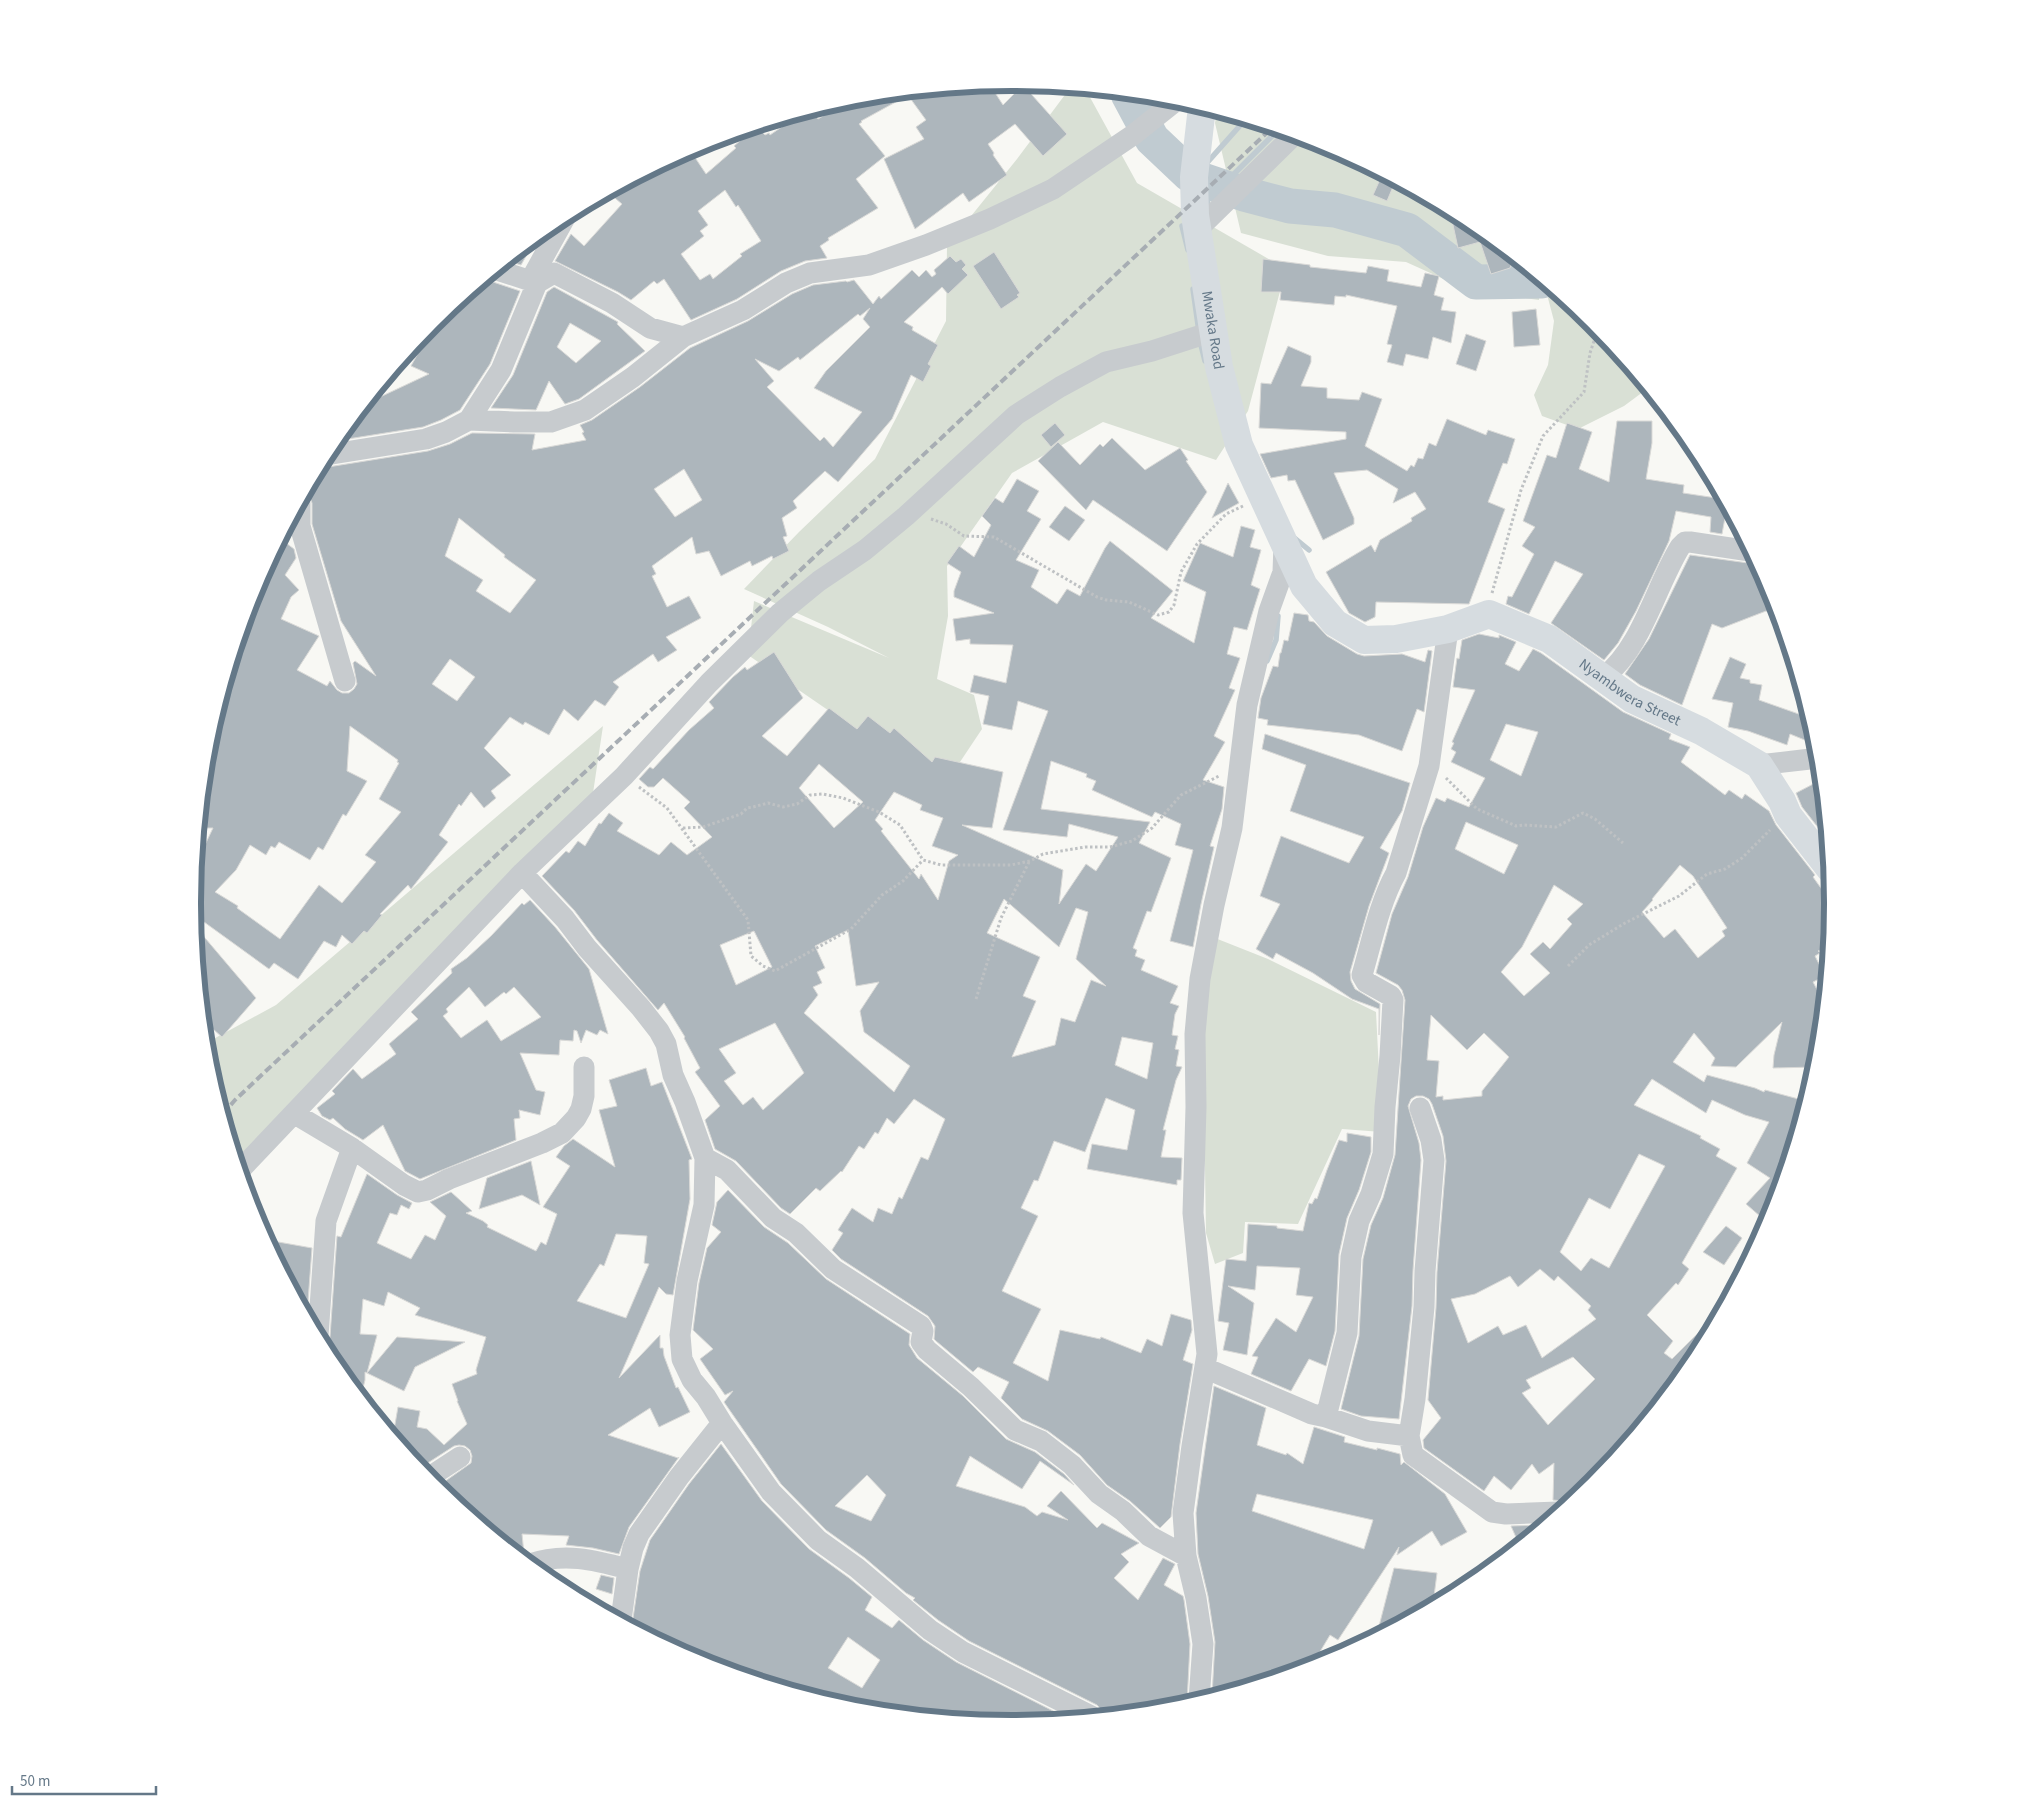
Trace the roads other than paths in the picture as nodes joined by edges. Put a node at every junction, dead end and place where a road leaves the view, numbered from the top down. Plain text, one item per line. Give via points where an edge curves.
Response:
1 (1168, 106) edge
2 (1201, 114) edge
3 (1289, 140) edge
4 (1198, 229) junction
5 (559, 230) edge
6 (503, 272) edge
7 (534, 282) junction
8 (1214, 331) junction
9 (683, 337) junction
10 (469, 420) junction
11 (338, 452) edge
12 (300, 515) edge
13 (1284, 542) junction
14 (1744, 550) edge
15 (1448, 629) junction
16 (1604, 677) junction
17 (345, 681) dead end
18 (1811, 759) edge
19 (1759, 765) junction
20 (1823, 860) edge
21 (522, 873) junction
22 (584, 1067) dead end
23 (1420, 1108) dead end
24 (295, 1114) junction
25 (352, 1148) junction
26 (705, 1158) junction
27 (245, 1165) edge
28 (319, 1323) edge
29 (1205, 1368) junction
30 (1326, 1417) junction
31 (722, 1423) junction
32 (1409, 1436) junction
33 (460, 1457) dead end
34 (435, 1473) edge
35 (1549, 1512) edge
36 (1186, 1556) junction
37 (539, 1562) edge
38 (628, 1569) junction
39 (622, 1614) edge
40 (1200, 1692) edge
41 (1082, 1711) edge

1 - 9 street via 1133,135 1053,189 990,219 869,265 810,273 786,283 743,310
2 - 4 street, Mwaka Road via 1194,177
3 - 4 street
4 - 8 street, Mwaka Road
5 - 7 street
6 - 7 street
7 - 9 street via 554,273 612,303 650,328
7 - 10 street via 501,370
8 - 13 street, Mwaka Road via 1239,445
8 - 21 street via 1106,362 1016,415 906,516 780,613 709,683 624,776
9 - 10 street via 585,410 551,422
10 - 11 street via 426,440
12 - 17 street via 300,526
13 - 15 street, Mwaka Road via 1304,586 1335,624 1364,640 1396,639
13 - 29 street via 1283,572 1269,612 1247,705 1232,828 1200,979 1194,1034 1193,1213 1206,1329
14 - 16 street via 1685,542 1674,556 1640,630 1615,668
15 - 16 street, Nyambwera Street via 1489,614 1549,639
15 - 30 street via 1429,766 1362,975 1366,982 1391,996 1394,1006 1383,1154 1371,1194 1358,1221 1351,1257 1347,1334
16 - 19 street, Nyambwera Street via 1632,700 1702,730
18 - 19 street
19 - 20 street via 1788,815
21 - 24 street
21 - 26 street via 565,919 658,1031 666,1044 673,1075
22 - 25 street via 581,1109 562,1133 427,1190 412,1190
23 - 32 street via 1434,1160 1424,1306
24 - 25 street
24 - 27 street
25 - 28 street via 326,1221
26 - 31 street via 704,1205 687,1281 680,1335 682,1359 692,1380
26 - 36 street via 727,1170 760,1206 796,1233 833,1269 921,1326 924,1331 921,1342 927,1350 1015,1430 1041,1441 1149,1536
29 - 30 street
29 - 36 street via 1183,1513
30 - 32 street via 1368,1431
31 - 38 street via 639,1534
31 - 41 street via 771,1492 818,1540 963,1652
32 - 35 street via 1412,1455 1492,1512
33 - 34 street
36 - 40 street via 1203,1644
37 - 38 street via 572,1557
38 - 39 street

